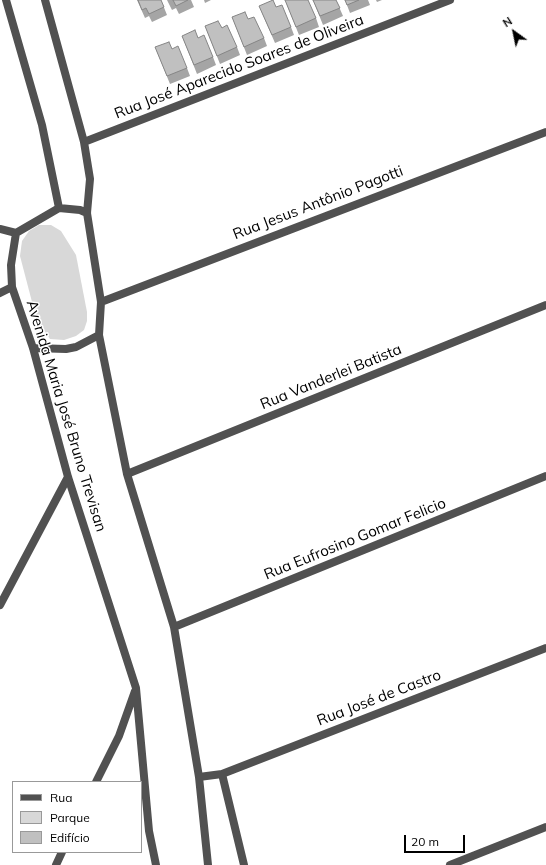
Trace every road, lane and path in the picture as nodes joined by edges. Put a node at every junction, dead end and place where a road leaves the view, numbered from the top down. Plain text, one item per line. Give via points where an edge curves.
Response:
1 (6, 0) edge
2 (45, 0) edge
3 (450, 0) edge
4 (546, 132) edge
5 (84, 142) junction
6 (59, 208) junction
7 (87, 213) junction
8 (0, 229) edge
9 (16, 233) junction
10 (12, 287) junction
11 (0, 293) edge
12 (101, 302) junction
13 (546, 305) edge
14 (99, 335) junction
15 (33, 348) junction
16 (127, 474) junction
17 (546, 476) edge
18 (68, 477) junction
19 (0, 605) edge
20 (174, 628) junction
21 (546, 648) edge
22 (136, 688) junction
23 (222, 774) junction
24 (199, 777) junction
25 (96, 781) edge
26 (546, 827) edge
27 (62, 853) edge
28 (56, 865) edge
29 (156, 865) edge
30 (208, 865) edge
31 (244, 865) edge
32 (450, 865) edge

1 - 6 street via 42,125
2 - 5 street
3 - 5 street, Rua José Aparecido Soares de Oliveira
4 - 12 street, Rua Jesus Antônio Pagotti
5 - 7 street via 90,179
6 - 7 street
6 - 9 street
7 - 12 street
8 - 9 street
9 - 10 street, Avenida Maria José Bruno Trevisan via 11,265
10 - 11 street
10 - 15 street, Avenida Maria José Bruno Trevisan
12 - 14 street
13 - 16 street, Rua Vanderlei Batista
14 - 15 street via 76,347
14 - 16 street
15 - 18 street, Avenida Maria José Bruno Trevisan
16 - 20 street
17 - 20 street, Rua Eufrosino Gomar Felicio
18 - 19 street
18 - 22 street, Avenida Maria José Bruno Trevisan
20 - 24 street
21 - 23 street, Rua José de Castro
22 - 25 street via 119,736
22 - 29 street, Avenida Maria José Bruno Trevisan via 149,831
23 - 24 street, Rua José de Castro
23 - 31 street
24 - 30 street
26 - 32 street
27 - 28 street

